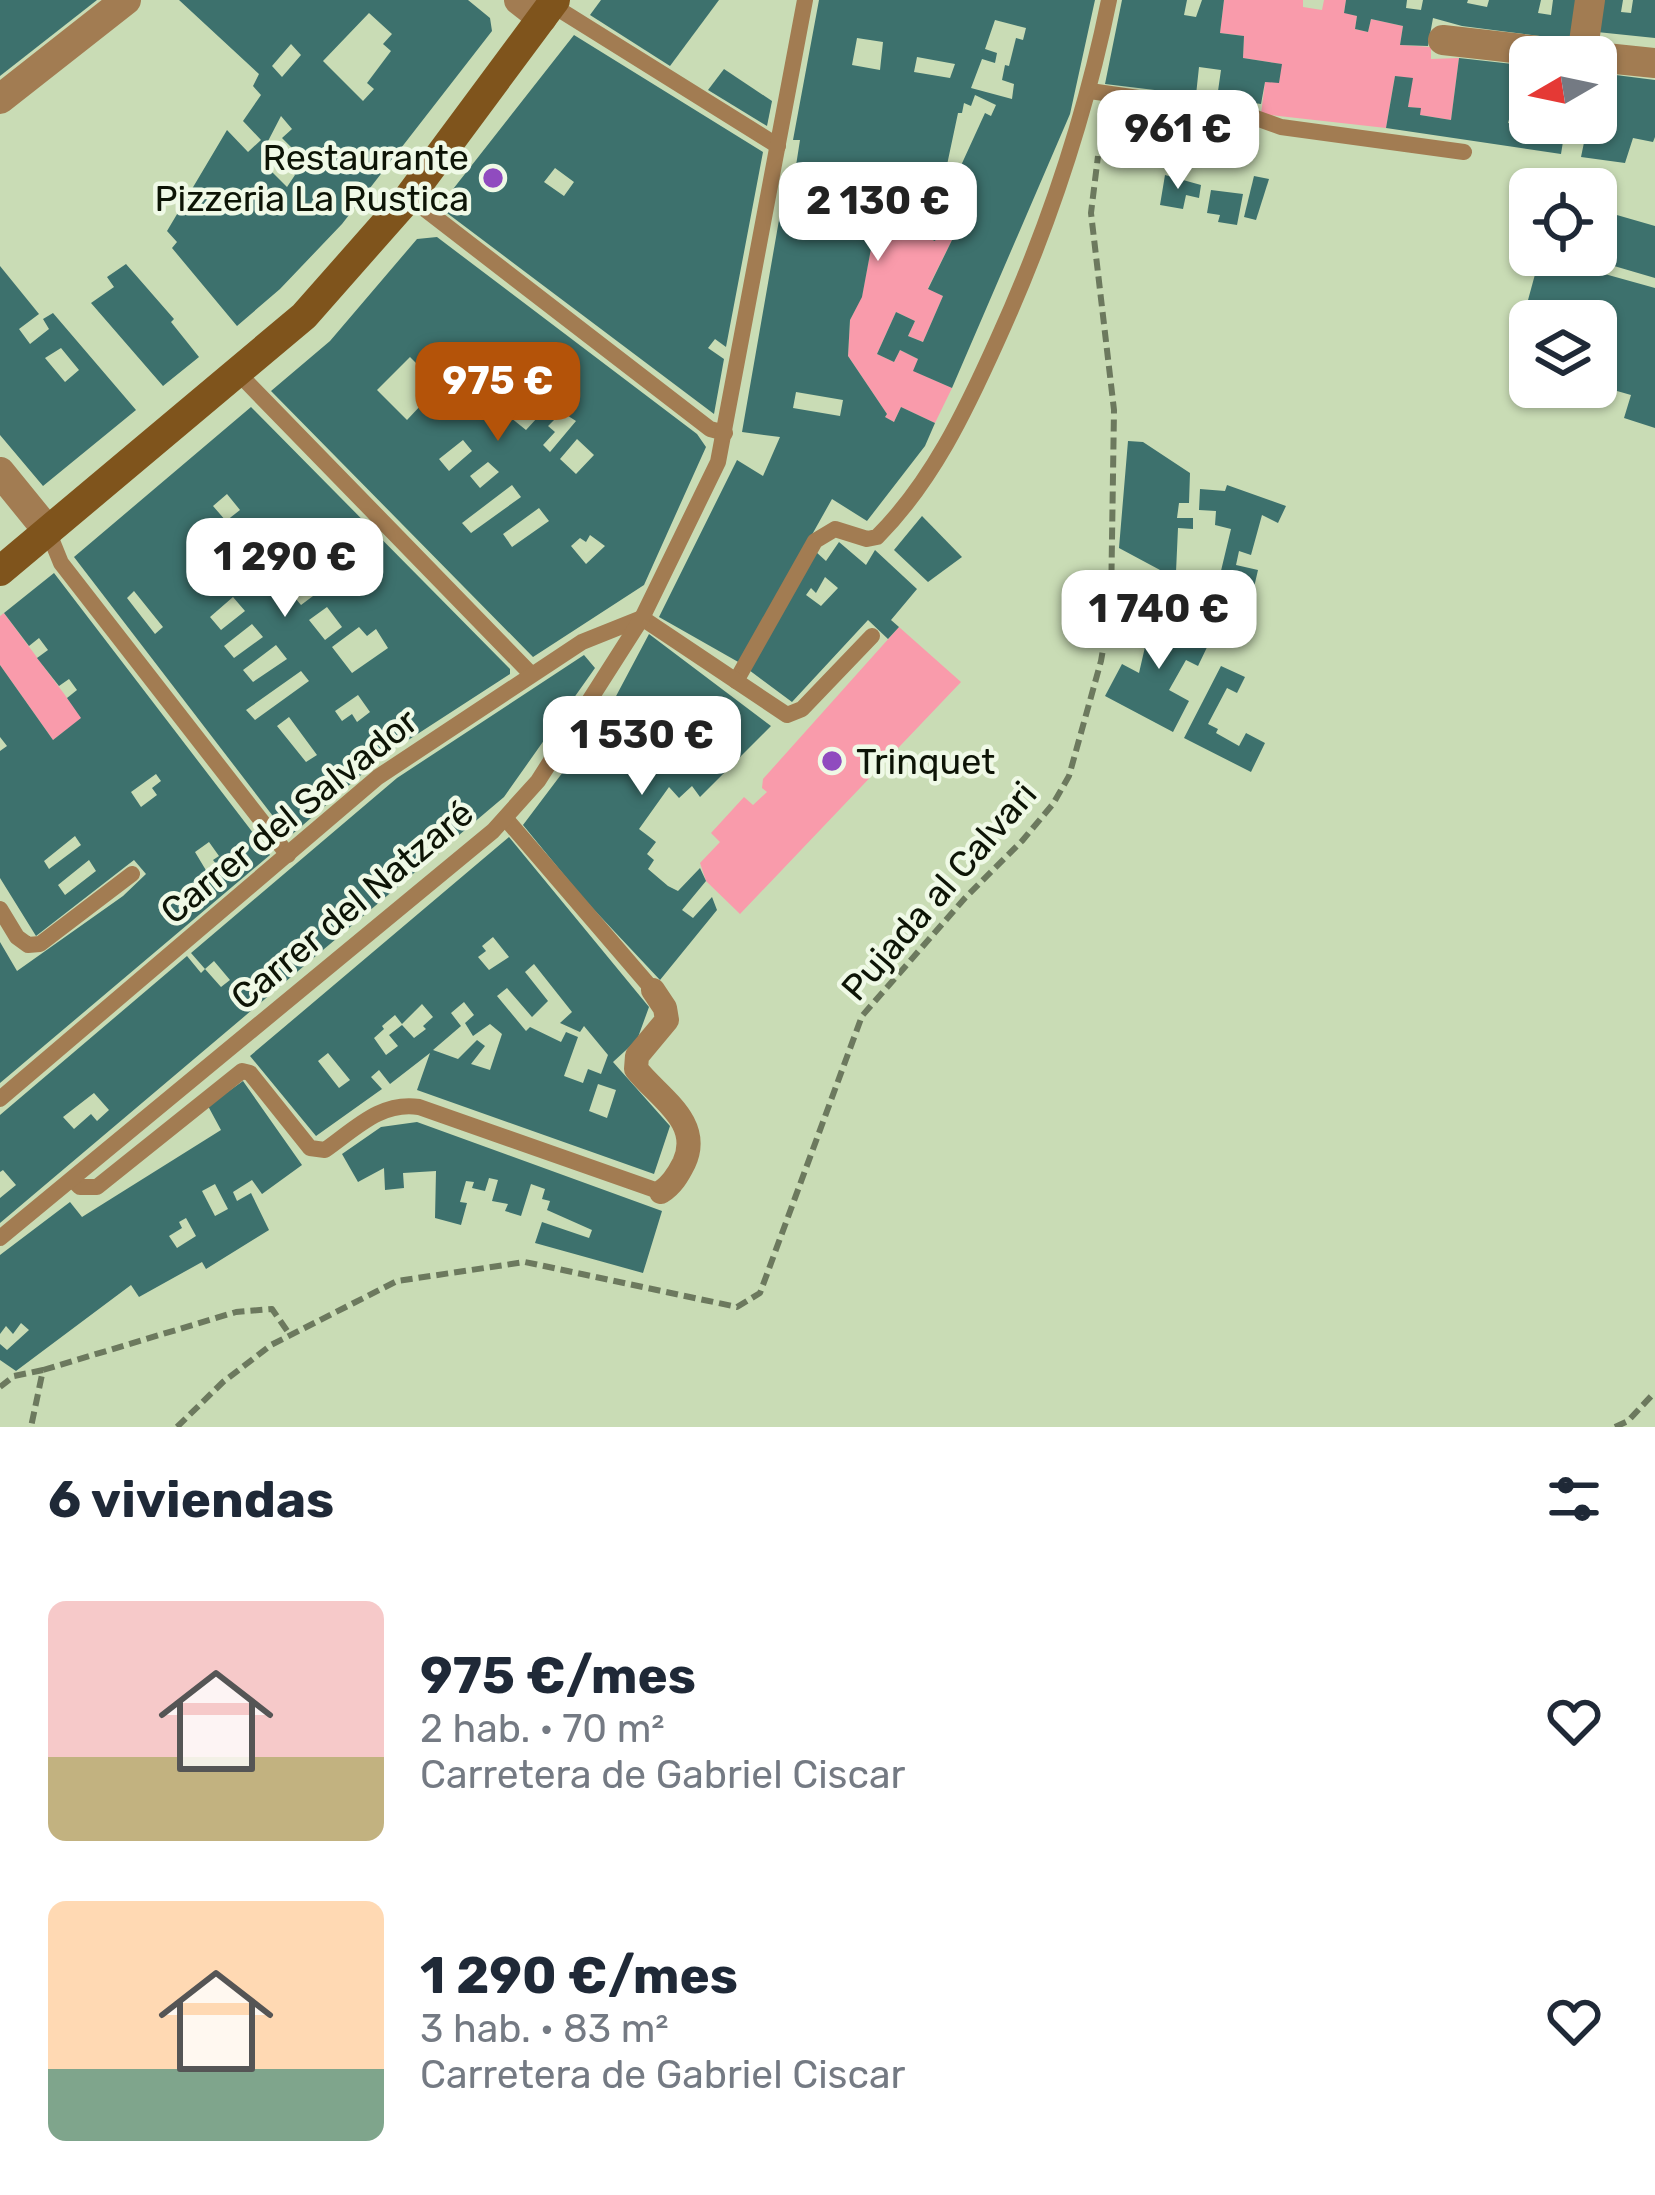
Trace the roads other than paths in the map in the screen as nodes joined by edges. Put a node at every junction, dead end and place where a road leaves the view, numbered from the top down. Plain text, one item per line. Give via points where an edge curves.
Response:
1 (126, 0) edge
2 (805, 0) edge
3 (1109, 0) edge
4 (1590, 0) edge
5 (542, 6) edge
6 (1585, 36) edge
7 (1443, 40) dead end
8 (1509, 48) edge
9 (1617, 59) edge
10 (1655, 63) edge
11 (1090, 91) junction
12 (0, 99) edge
13 (778, 146) junction
14 (1464, 152) dead end
15 (410, 197) junction
16 (239, 374) junction
17 (725, 433) junction
18 (0, 472) edge
19 (48, 531) junction
20 (0, 571) edge
21 (642, 618) junction
22 (872, 636) dead end
23 (531, 674) junction
24 (736, 681) junction
25 (506, 819) junction
26 (288, 855) junction
27 (132, 874) dead end
28 (0, 909) edge
29 (653, 991) joint
30 (0, 1099) edge
31 (73, 1180) junction
32 (661, 1192) joint
33 (0, 1238) edge

1 - 12 street
2 - 13 lane, Carrer del Natzaré
3 - 11 lane
4 - 6 street
5 - 13 lane
5 - 15 main road
7 - 8 street
9 - 10 street
11 - 14 lane
11 - 24 lane via 1050,215 959,424 878,537 835,529 815,541
13 - 17 lane, Carrer del Natzaré
15 - 16 main road via 304,316
15 - 17 lane
16 - 19 main road
16 - 23 lane
17 - 21 lane, Carrer del Natzaré
18 - 19 street
19 - 20 main road
19 - 26 lane via 62,563
21 - 23 lane, Carrer del Salvador
21 - 24 lane
21 - 25 lane, Carrer del Natzaré
22 - 24 lane via 795,715
23 - 26 lane, Carrer del Salvador via 379,777
25 - 29 lane
25 - 31 lane, Carrer del Natzaré
26 - 30 lane, Carrer del Salvador
27 - 28 lane via 40,944 17,937
29 - 32 street via 667,1020 637,1056 636,1069 689,1135 682,1167
31 - 32 lane via 97,1187 242,1071 317,1151 402,1104
31 - 33 lane, Carrer del Natzaré

